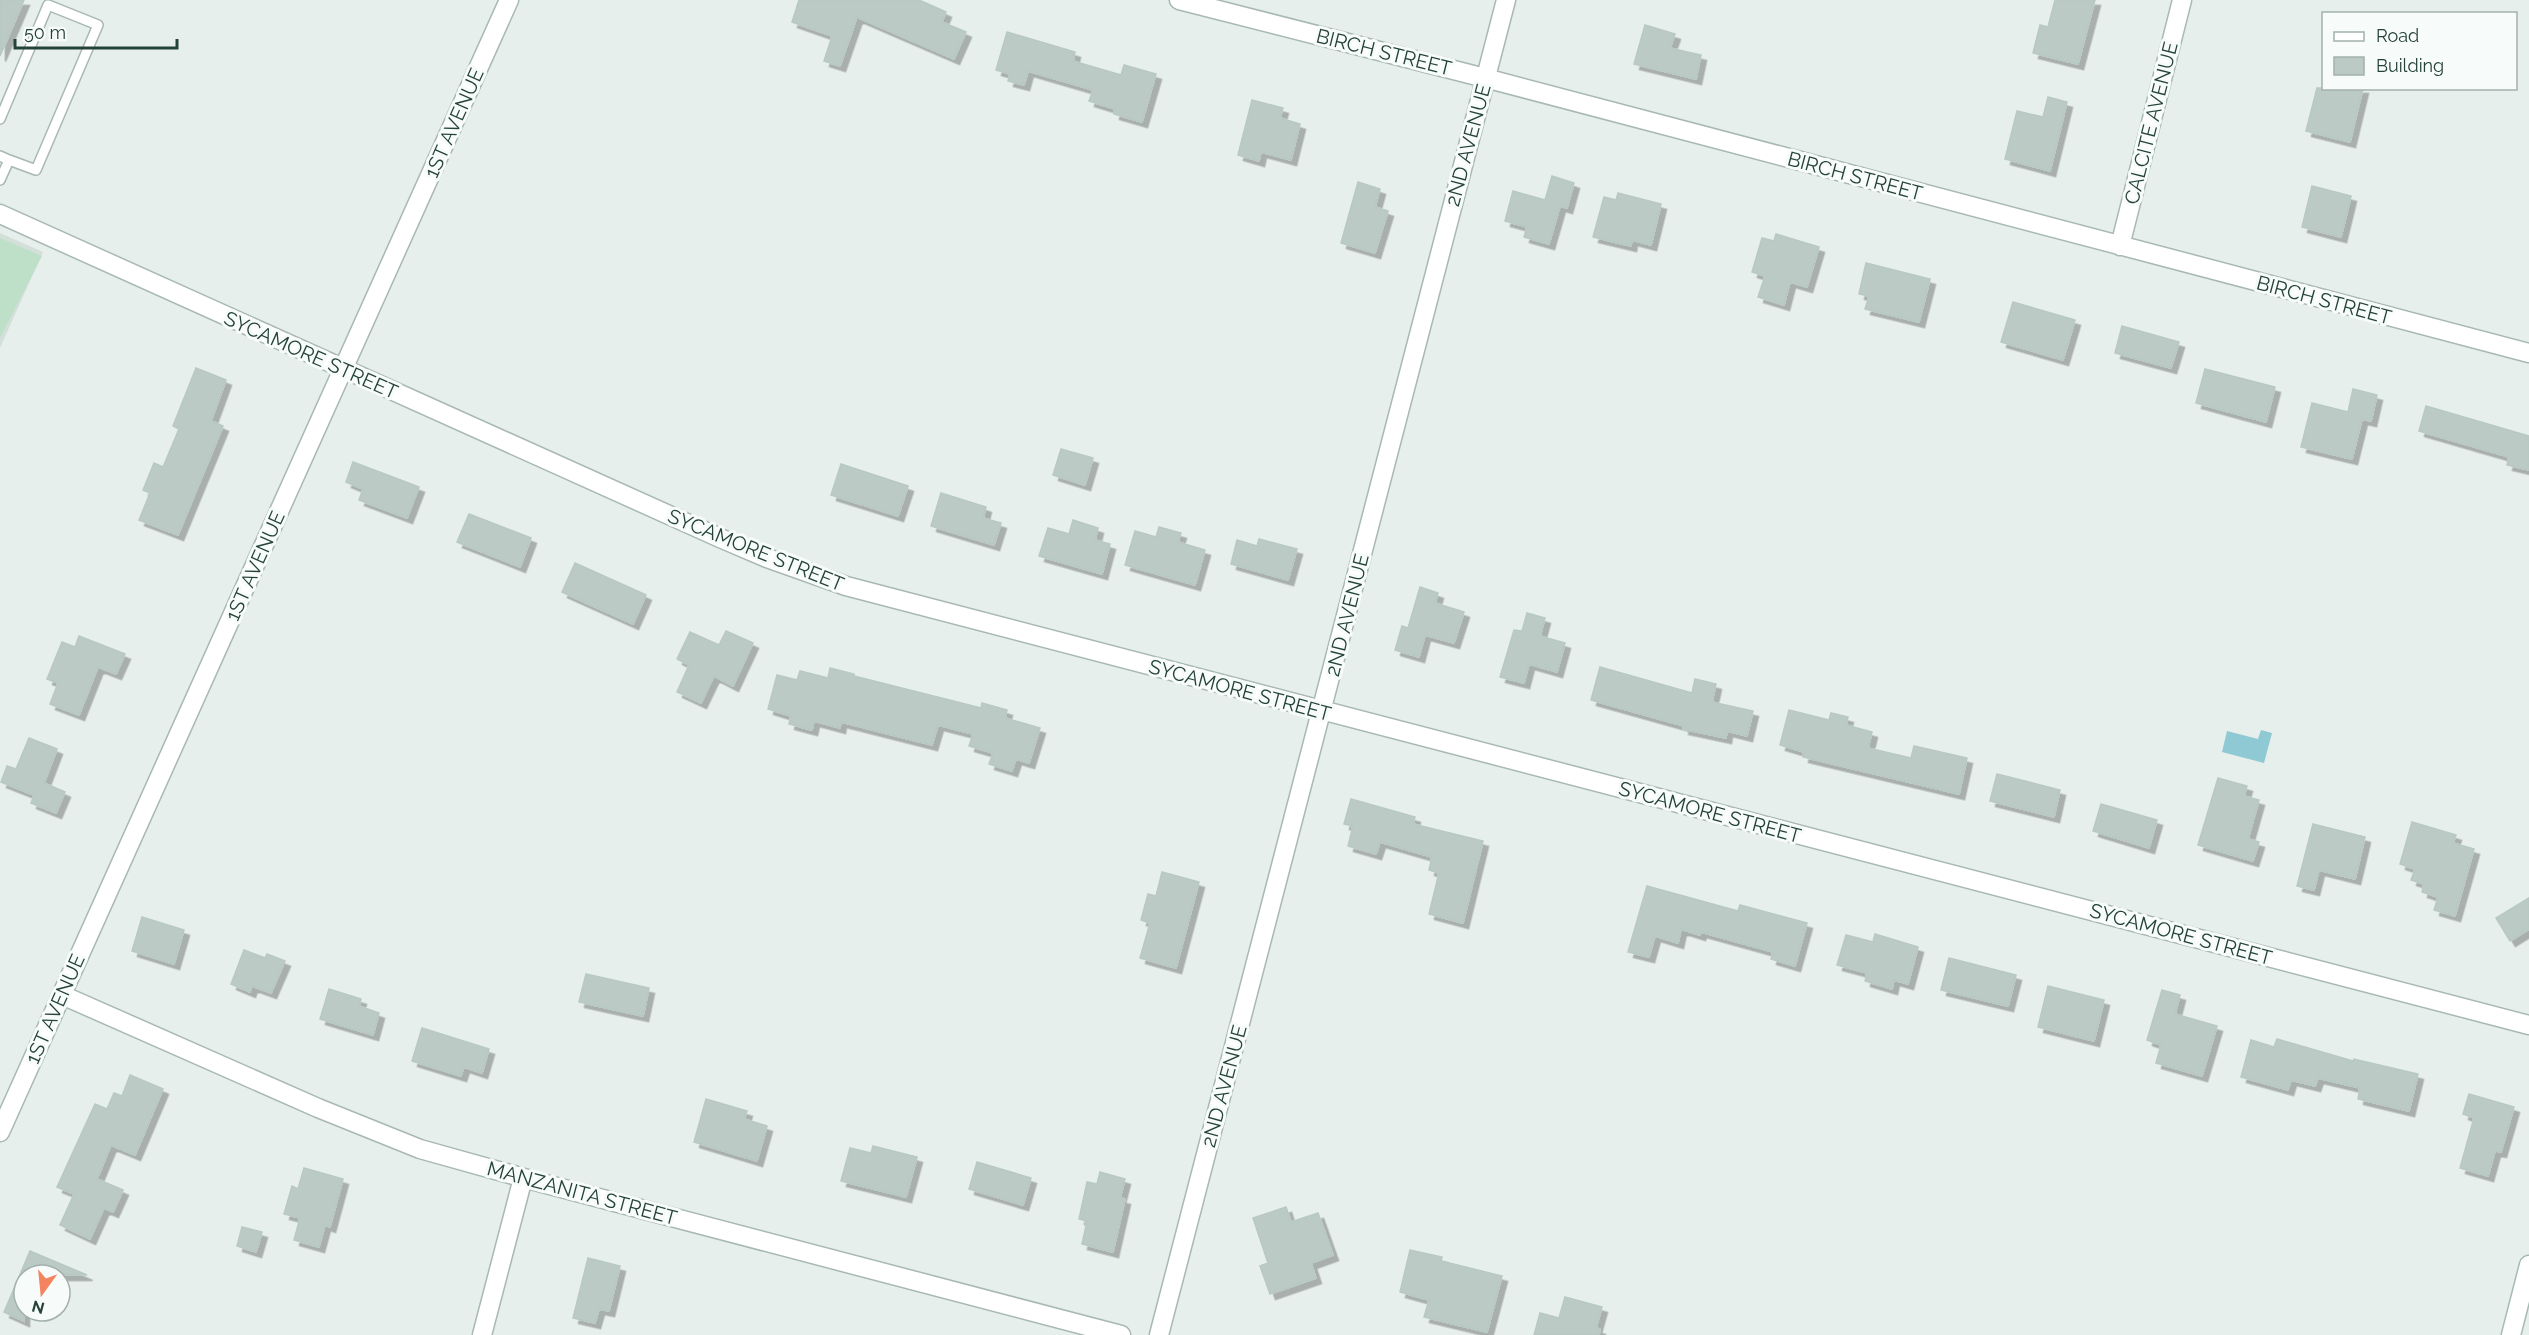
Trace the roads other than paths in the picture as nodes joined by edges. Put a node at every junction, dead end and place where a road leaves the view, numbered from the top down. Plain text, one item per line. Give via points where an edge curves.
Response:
1 (509, 0) edge
2 (1179, 0) edge
3 (1506, 0) edge
4 (2182, 0) edge
5 (1485, 78) junction
6 (0, 119) edge
7 (5, 158) edge
8 (0, 180) edge
9 (0, 214) edge
10 (2120, 246) junction
11 (2529, 353) edge
12 (343, 369) junction
13 (1322, 712) junction
14 (62, 995) junction
15 (2529, 1025) edge
16 (0, 1132) edge
17 (523, 1178) junction
18 (2529, 1265) edge
19 (482, 1335) edge
20 (1121, 1335) edge
21 (1159, 1335) edge
22 (2511, 1335) edge

1 - 12 street, 1ST AVENUE
2 - 5 street, BIRCH STREET
3 - 5 street, 2ND AVENUE
4 - 10 street, CALCITE AVENUE
5 - 10 street, BIRCH STREET
5 - 13 street, 2ND AVENUE
6 - 7 lane via 48,5 98,25 36,170
7 - 8 lane
9 - 12 street, SYCAMORE STREET
10 - 11 street, BIRCH STREET
12 - 13 street, SYCAMORE STREET via 806,573 886,598
12 - 14 street, 1ST AVENUE
13 - 15 street, SYCAMORE STREET
13 - 21 street, 2ND AVENUE
14 - 16 street, 1ST AVENUE
14 - 17 street, MANZANITA STREET via 356,1124 420,1149
17 - 19 street
17 - 20 street, MANZANITA STREET
18 - 22 street

